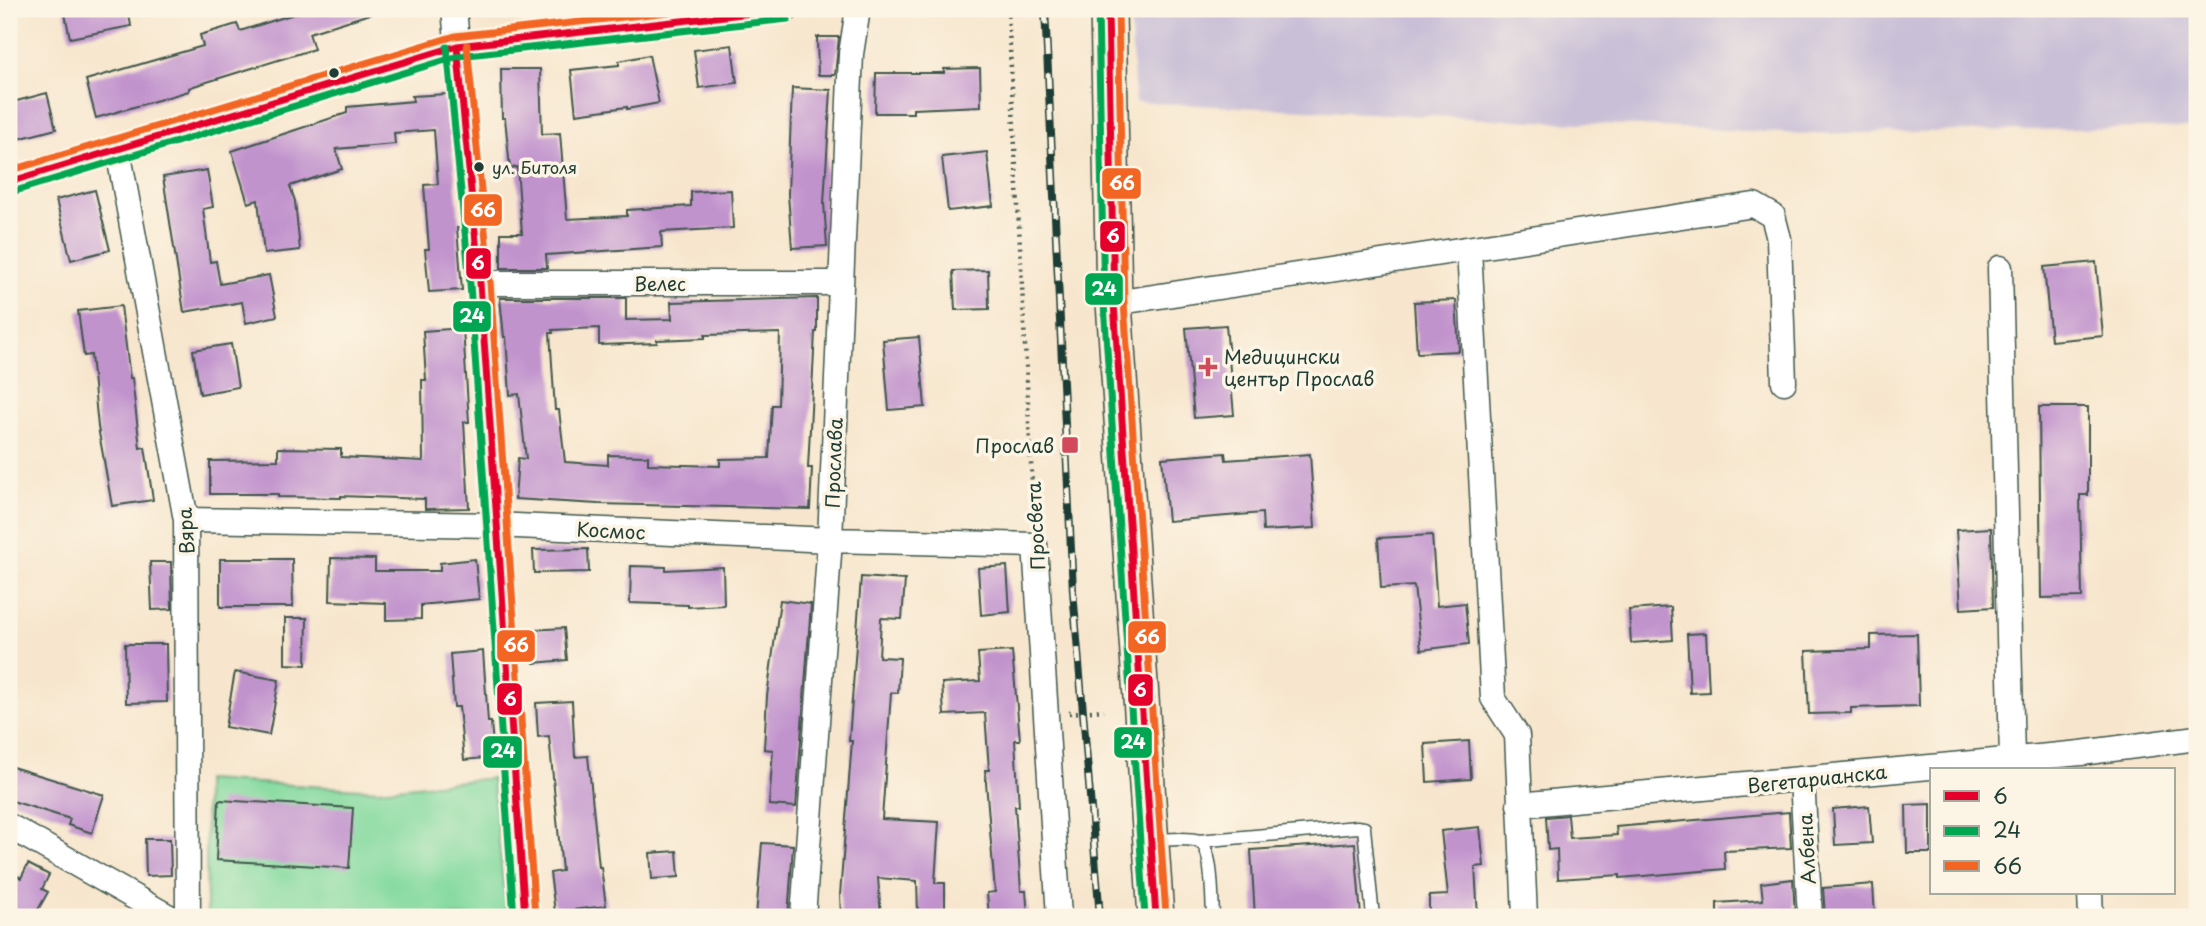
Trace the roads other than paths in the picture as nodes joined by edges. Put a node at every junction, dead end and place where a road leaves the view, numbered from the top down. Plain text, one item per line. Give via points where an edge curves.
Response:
1 (454, 9) edge
2 (786, 9) edge
3 (858, 9) edge
4 (1108, 9) edge
5 (457, 46) junction
6 (118, 150) junction
7 (9, 182) edge
8 (1469, 249) junction
9 (2000, 268) dead end
10 (480, 283) junction
11 (840, 283) junction
12 (1114, 303) junction
13 (1784, 382) dead end
14 (186, 520) junction
15 (496, 525) junction
16 (830, 540) junction
17 (1035, 545) joint
18 (2197, 738) edge
19 (2012, 758) junction
20 (2081, 762) edge
21 (1802, 780) junction
22 (1519, 805) junction
23 (9, 826) edge
24 (1150, 840) junction
25 (1198, 841) junction
26 (2090, 894) edge
27 (169, 917) edge
28 (188, 917) edge
29 (525, 917) edge
30 (803, 917) edge
31 (1059, 917) edge
32 (1156, 917) edge
33 (1213, 917) edge
34 (1373, 917) edge
35 (1525, 917) edge
36 (1810, 917) edge
37 (2091, 917) edge

1 - 5 street
2 - 5 street
3 - 11 street, Прослава via 851,54
4 - 12 street
5 - 6 street
5 - 10 street
6 - 7 street
6 - 14 street, Вяра
8 - 12 street
8 - 13 street via 1754,205 1773,216 1779,239
8 - 22 street via 1493,698 1517,735
9 - 19 street
10 - 11 street, Велес
10 - 15 street
11 - 16 street, Прослава
12 - 24 street
14 - 15 street, Космос
14 - 28 street, Вяра
15 - 16 street, Космос
15 - 29 street
16 - 17 street, Космос
16 - 30 street, Прослава
17 - 31 street, Просвета
18 - 20 street, Вегетарианска
19 - 20 street, Вегетарианска
19 - 21 street, Вегетарианска
21 - 22 street, Вегетарианска
21 - 36 street, Албена
22 - 35 street
23 - 27 street
24 - 25 lane
24 - 32 street
25 - 33 lane via 1206,846 1209,858
25 - 34 lane via 1364,828
26 - 37 street

